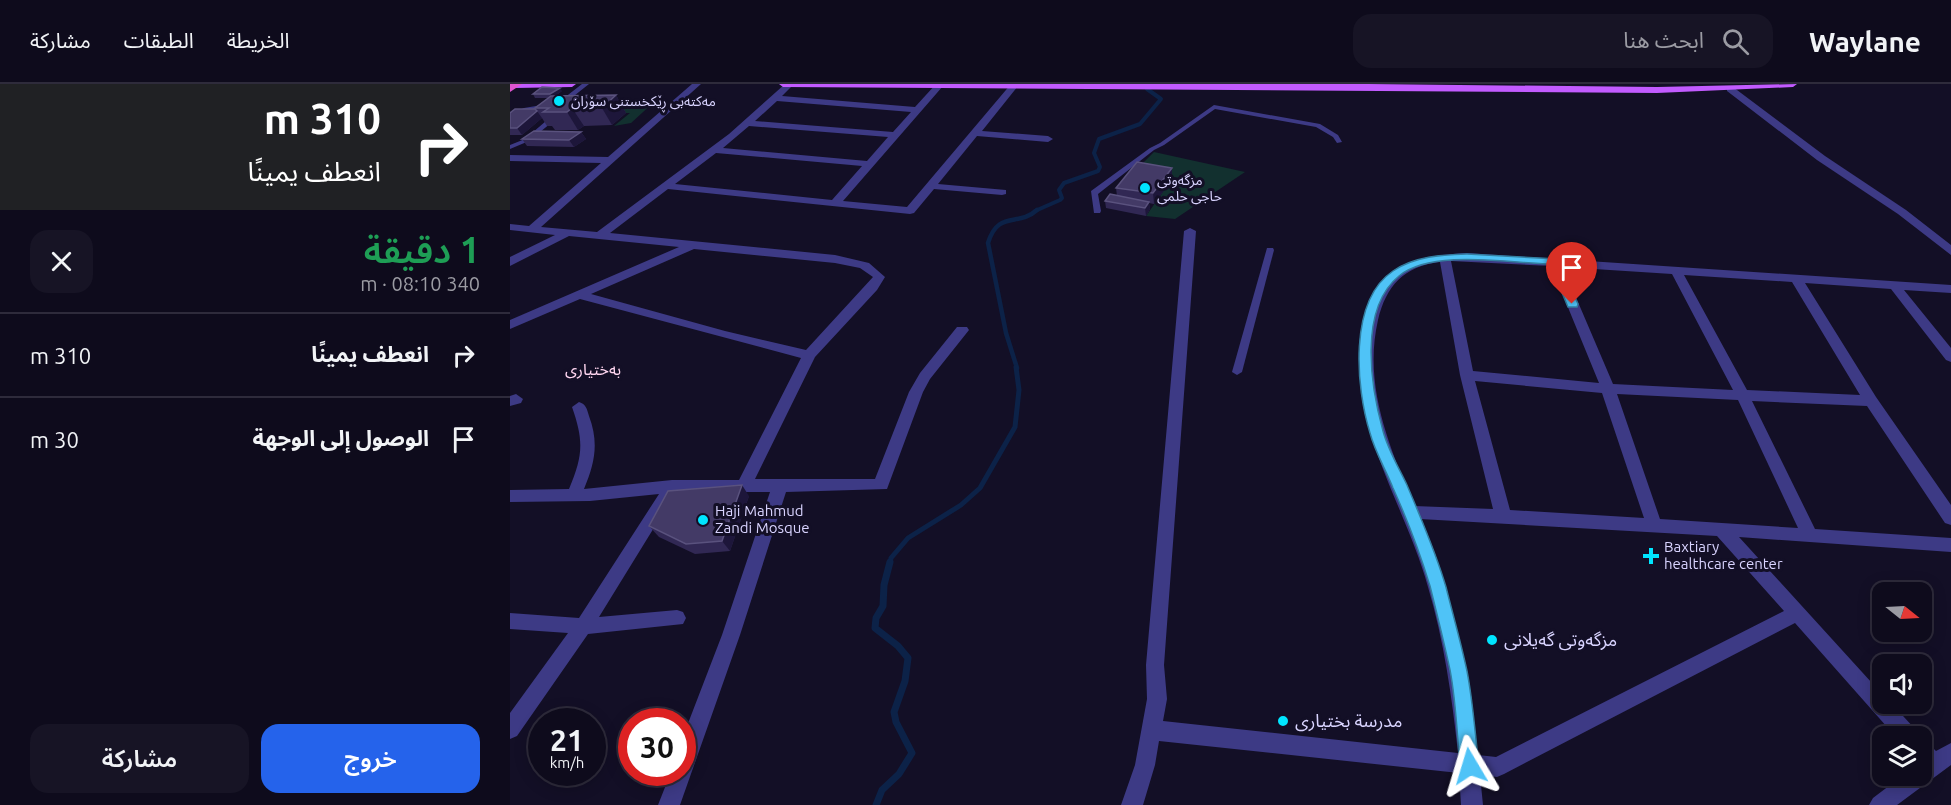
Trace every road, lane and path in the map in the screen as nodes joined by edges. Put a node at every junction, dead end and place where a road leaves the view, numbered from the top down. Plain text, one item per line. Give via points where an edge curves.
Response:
1 (572, 84) edge
2 (586, 84) edge
3 (697, 84) edge
4 (783, 84) edge
5 (790, 84) edge
6 (1793, 84) edge
7 (1312, 85) edge
8 (513, 86) edge
9 (939, 86) junction
10 (1014, 86) junction
11 (1730, 88) junction
12 (775, 98) junction
13 (557, 106) junction
14 (917, 110) junction
15 (510, 117) edge
16 (747, 123) junction
17 (973, 133) junction
18 (895, 135) junction
19 (1048, 139) dead end
20 (1339, 142) dead end
21 (510, 147) edge
22 (715, 150) junction
23 (510, 158) edge
24 (611, 160) junction
25 (869, 164) junction
26 (666, 186) junction
27 (930, 186) junction
28 (1002, 192) dead end
29 (835, 203) junction
30 (1097, 211) dead end
31 (510, 227) edge
32 (531, 230) junction
33 (1190, 231) dead end
34 (565, 234) junction
35 (598, 237) junction
36 (691, 246) junction
37 (1270, 249) dead end
38 (1951, 251) edge
39 (1445, 259) junction
40 (1555, 261) junction
41 (510, 262) edge
42 (1676, 271) junction
43 (1796, 279) junction
44 (1894, 285) junction
45 (1951, 289) edge
46 (580, 294) junction
47 (510, 325) edge
48 (962, 330) dead end
49 (809, 355) junction
50 (1951, 357) edge
51 (1237, 372) dead end
52 (1467, 375) junction
53 (1608, 389) junction
54 (1742, 394) junction
55 (1870, 401) junction
56 (579, 406) dead end
57 (672, 486) junction
58 (744, 486) junction
59 (780, 486) junction
60 (574, 495) junction
61 (510, 496) edge
62 (1411, 512) junction
63 (1503, 516) junction
64 (1951, 518) edge
65 (1654, 524) junction
66 (1723, 531) junction
67 (1810, 535) junction
68 (1951, 545) edge
69 (1796, 614) junction
70 (677, 618) dead end
71 (510, 621) edge
72 (584, 626) junction
73 (1899, 726) edge
74 (510, 729) edge
75 (1151, 730) junction
76 (696, 731) edge
77 (1951, 753) edge
78 (1932, 762) edge
79 (1470, 766) junction
80 (676, 786) edge
81 (1902, 786) edge
82 (669, 805) edge
83 (1132, 805) edge
84 (1472, 805) edge
85 (1881, 805) edge

1 - 8 main road
2 - 13 lane
3 - 24 street
4 - 5 main road
5 - 9 main road
5 - 12 street
6 - 11 main road
7 - 10 main road
7 - 11 main road
9 - 10 main road
9 - 14 street
10 - 17 street
11 - 38 street
12 - 14 street
12 - 16 street
13 - 15 lane via 526,109
13 - 21 lane via 549,122 527,140
14 - 18 street
16 - 18 street
16 - 22 street
17 - 19 street
17 - 27 street
18 - 25 street
20 - 30 lane via 1318,125 1214,107 1094,193
22 - 25 street
22 - 26 street
23 - 24 street
24 - 32 street
25 - 29 street
26 - 29 street
26 - 35 street
27 - 28 street
27 - 29 street via 910,211
31 - 32 street
32 - 34 street
33 - 75 street via 1155,665 1157,699
34 - 35 street
34 - 41 street
35 - 36 street
36 - 46 street
36 - 49 street via 835,259 873,270 879,277 873,287
37 - 51 lane
39 - 40 street
39 - 52 street
39 - 62 street via 1412,265 1395,274 1380,290 1368,322 1367,389 1377,434
40 - 42 street
40 - 53 street
42 - 43 street
42 - 54 street
43 - 44 street
43 - 55 street
44 - 45 street
44 - 50 street
46 - 47 street
46 - 49 street
48 - 59 street via 916,392 882,485
49 - 58 street
52 - 53 street
52 - 63 street
53 - 54 street
53 - 65 street
54 - 55 street
54 - 67 street
55 - 64 street
56 - 60 street via 591,444 590,458
57 - 58 street
57 - 60 street
57 - 72 street
58 - 59 street
59 - 76 street
60 - 61 street
62 - 63 street
62 - 79 street via 1437,585 1459,672
63 - 65 street
65 - 66 street
66 - 67 street
66 - 69 street
67 - 68 street
69 - 73 street
69 - 79 street via 1497,767
70 - 72 street
71 - 72 street
72 - 74 street
75 - 79 street
75 - 83 street
77 - 78 street
79 - 84 street
80 - 82 street
81 - 85 street

